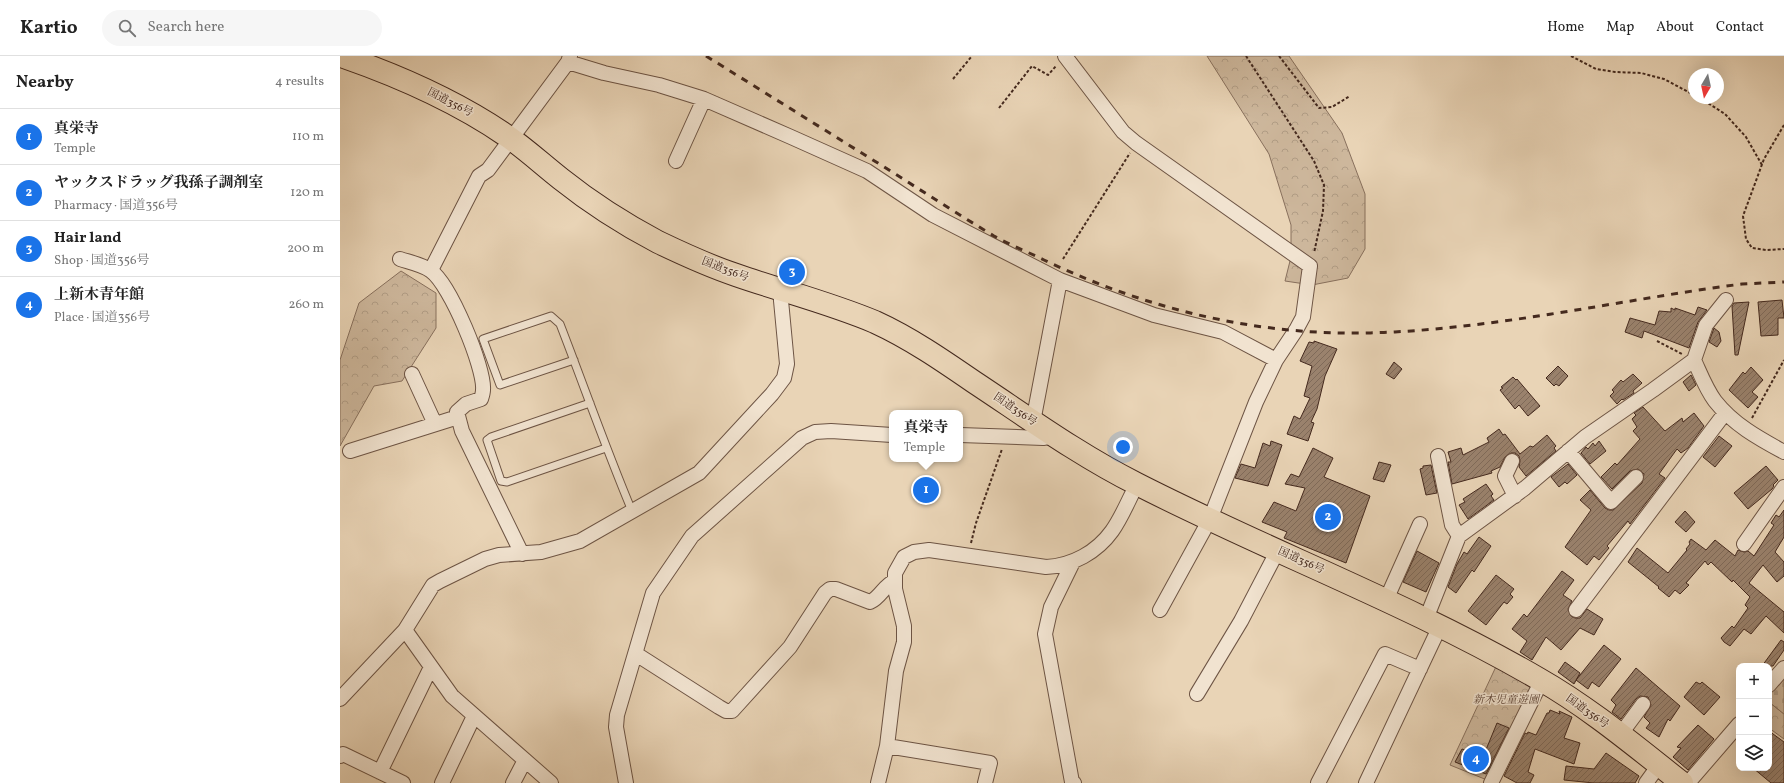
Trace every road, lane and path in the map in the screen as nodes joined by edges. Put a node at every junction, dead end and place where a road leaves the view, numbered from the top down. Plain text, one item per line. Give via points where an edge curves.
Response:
1 (341, 56) edge
2 (972, 56) edge
3 (1246, 56) edge
4 (1279, 56) edge
5 (1571, 56) edge
6 (1063, 58) edge
7 (569, 59) edge
8 (953, 79) dead end
9 (1688, 92) edge
10 (1350, 96) dead end
11 (704, 99) junction
12 (1709, 104) edge
13 (999, 108) dead end
14 (1784, 125) edge
15 (511, 139) junction
16 (1136, 143) junction
17 (676, 161) dead end
18 (1762, 165) junction
19 (1784, 249) edge
20 (400, 259) dead end
21 (1063, 259) dead end
22 (1310, 266) junction
23 (431, 270) junction
24 (1060, 280) junction
25 (780, 290) junction
26 (1726, 300) dead end
27 (1657, 341) dead end
28 (574, 360) junction
29 (1276, 360) junction
30 (1694, 360) junction
31 (1784, 360) edge
32 (412, 374) dead end
33 (590, 403) junction
34 (1725, 413) junction
35 (458, 417) junction
36 (1033, 422) junction
37 (435, 424) junction
38 (1745, 429) junction
39 (889, 435) edge
40 (963, 435) edge
41 (1006, 436) junction
42 (1055, 436) junction
43 (606, 448) junction
44 (350, 451) dead end
45 (1568, 451) junction
46 (1784, 452) edge
47 (1438, 456) dead end
48 (1512, 461) dead end
49 (1636, 477) dead end
50 (1137, 484) junction
51 (1784, 487) edge
52 (1515, 496) junction
53 (632, 511) junction
54 (1210, 519) junction
55 (1420, 524) dead end
56 (1459, 536) junction
57 (1744, 544) dead end
58 (1278, 550) junction
59 (522, 554) junction
60 (968, 556) junction
61 (1073, 562) junction
62 (895, 580) junction
63 (1386, 600) junction
64 (1160, 610) dead end
65 (1576, 610) dead end
66 (1433, 622) junction
67 (405, 630) junction
68 (636, 654) junction
69 (430, 667) junction
70 (1784, 668) edge
71 (1420, 669) junction
72 (1542, 680) junction
73 (1772, 682) edge
74 (1197, 694) dead end
75 (340, 699) edge
76 (1643, 704) dead end
77 (474, 716) junction
78 (1736, 727) edge
79 (1620, 735) junction
80 (887, 746) junction
81 (340, 756) edge
82 (525, 760) junction
83 (1659, 765) junction
84 (380, 772) junction
85 (1369, 782) edge
86 (403, 783) edge
87 (442, 783) edge
88 (513, 783) edge
89 (552, 783) edge
90 (626, 783) edge
91 (878, 783) edge
92 (985, 783) edge
93 (1073, 783) edge
94 (1318, 783) edge
95 (1491, 783) edge
96 (1646, 783) edge
97 (1682, 783) edge
98 (1688, 783) edge

1 - 15 highway, 国道356号 via 434,94 476,116
2 - 8 path
3 - 22 path via 1314,161 1324,185 1323,211
4 - 10 path via 1319,108 1332,107
5 - 9 path via 1596,69 1641,73 1664,79
6 - 13 path via 1048,75 1032,66
6 - 16 street via 1123,132
7 - 11 street via 604,73 660,85
7 - 15 street
11 - 17 street
11 - 24 street via 867,170 933,215
12 - 18 path via 1725,114 1741,131
14 - 18 path
15 - 23 street via 488,170 479,176
15 - 25 highway, 国道356号 via 563,181 624,223 693,258
16 - 21 path
16 - 22 street
18 - 19 path via 1743,216 1746,239 1752,248
20 - 23 street
22 - 29 street via 1303,317
23 - 35 street via 447,288 468,335 482,378 484,390 481,399 466,404 457,412
24 - 29 street via 1154,315 1224,332
24 - 36 street
25 - 36 highway, 国道356号 via 848,312 898,334
25 - 53 street via 787,364 784,378 699,473
26 - 30 street via 1706,325
27 - 30 path
28 - 28 lane via 560,324 551,316 483,339 500,385
28 - 33 lane
29 - 54 street via 1256,402
30 - 34 street via 1714,400
30 - 45 street
31 - 38 path
32 - 37 street
33 - 43 lane
33 - 43 lane via 490,437 487,440 501,481 507,482
34 - 38 street
34 - 65 street
35 - 37 street
35 - 59 street via 462,431
36 - 42 highway, 国道356号
37 - 44 street
38 - 46 street
39 - 68 street via 831,431 815,432 802,438 692,536 653,593
40 - 41 street
41 - 42 street
41 - 60 path via 976,524
42 - 50 highway, 国道356号
43 - 53 lane
45 - 49 street via 1611,502
45 - 52 street
47 - 56 street via 1452,525
48 - 52 street via 1505,476
50 - 54 highway, 国道356号
50 - 61 street via 1112,531 1099,545
51 - 57 street
52 - 56 street
53 - 59 street via 580,541 541,552
54 - 58 highway, 国道356号
54 - 64 street
55 - 63 street
56 - 66 street
58 - 63 highway, 国道356号
58 - 74 street via 1241,621
59 - 67 street via 499,555 485,559 432,586
60 - 61 street via 1046,567
60 - 62 street via 929,550 914,552 904,556 895,573
61 - 93 street via 1051,607 1045,634
62 - 68 street via 889,583 877,599 870,602 836,589 824,593 790,647 732,711 719,707
62 - 80 street via 904,626 904,642 896,671
63 - 66 highway, 国道356号
66 - 71 street
66 - 72 highway, 国道356号
67 - 69 street
67 - 75 street
68 - 90 street via 616,726
69 - 77 street via 452,696
69 - 84 street
70 - 73 street
71 - 85 street
71 - 94 street via 1385,654
72 - 79 highway, 国道356号
72 - 95 street
76 - 79 street
77 - 82 street
77 - 87 street
78 - 98 street
79 - 83 highway, 国道356号
80 - 91 street
80 - 92 street via 990,763
81 - 84 street via 343,754
82 - 88 street
82 - 89 street
83 - 96 street
83 - 97 highway, 国道356号
84 - 86 street

